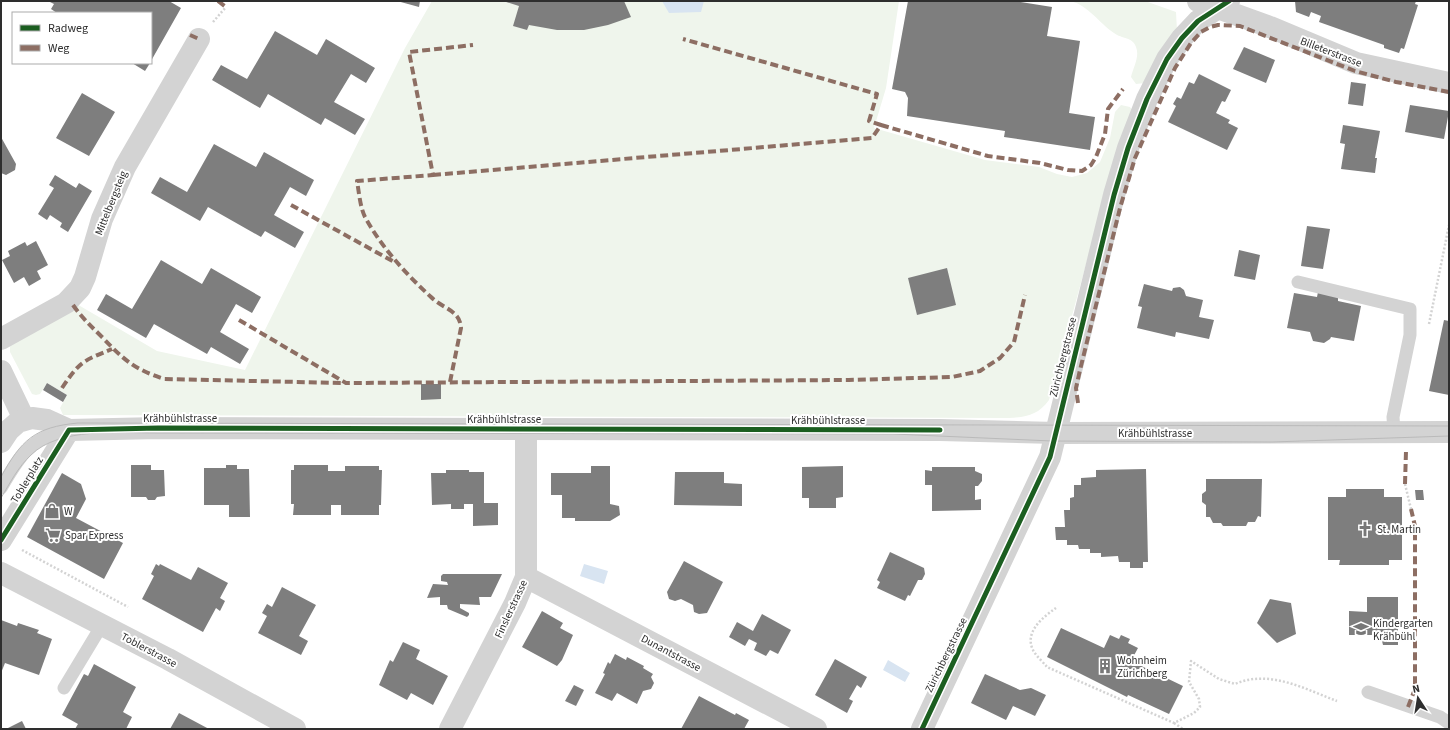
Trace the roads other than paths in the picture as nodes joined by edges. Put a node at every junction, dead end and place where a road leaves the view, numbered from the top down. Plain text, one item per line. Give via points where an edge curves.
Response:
1 (1215, 3) edge
2 (199, 39) dead end
3 (1449, 83) edge
4 (1298, 282) dead end
5 (1, 339) edge
6 (1, 371) edge
7 (24, 419) junction
8 (526, 429) junction
9 (69, 430) junction
10 (1056, 432) junction
11 (1394, 432) junction
12 (1449, 432) edge
13 (1, 442) edge
14 (1, 488) edge
15 (8, 543) edge
16 (1, 573) edge
17 (526, 577) junction
18 (102, 625) junction
19 (64, 688) dead end
20 (1368, 692) dead end
21 (1449, 723) edge
22 (295, 729) edge
23 (450, 729) edge
24 (816, 729) edge
25 (922, 729) edge

1 - 3 street, Billeterstrasse via 1356,63
1 - 10 street, Zürichbergstrasse via 1188,31 1167,59 1128,148 1114,195
2 - 5 street, Mittelbergsteig via 125,167 102,219 80,288 66,303
4 - 11 lane via 1410,309 1410,335 1393,417
6 - 7 street
7 - 9 street via 47,420
7 - 13 street via 9,430
8 - 9 street, Krähbühlstrasse
8 - 10 street, Krähbühlstrasse
8 - 17 street, Finslerstrasse
9 - 14 lane, Toblerplatz via 45,436 28,448
9 - 15 street, Toblerplatz
10 - 11 street, Krähbühlstrasse
10 - 25 street, Zürichbergstrasse via 1050,457
11 - 12 street, Krähbühlstrasse
16 - 18 street, Toblerstrasse
17 - 23 street, Finslerstrasse
17 - 24 street, Dunantstrasse
18 - 19 lane
18 - 22 street, Toblerstrasse
20 - 21 lane via 1440,717

